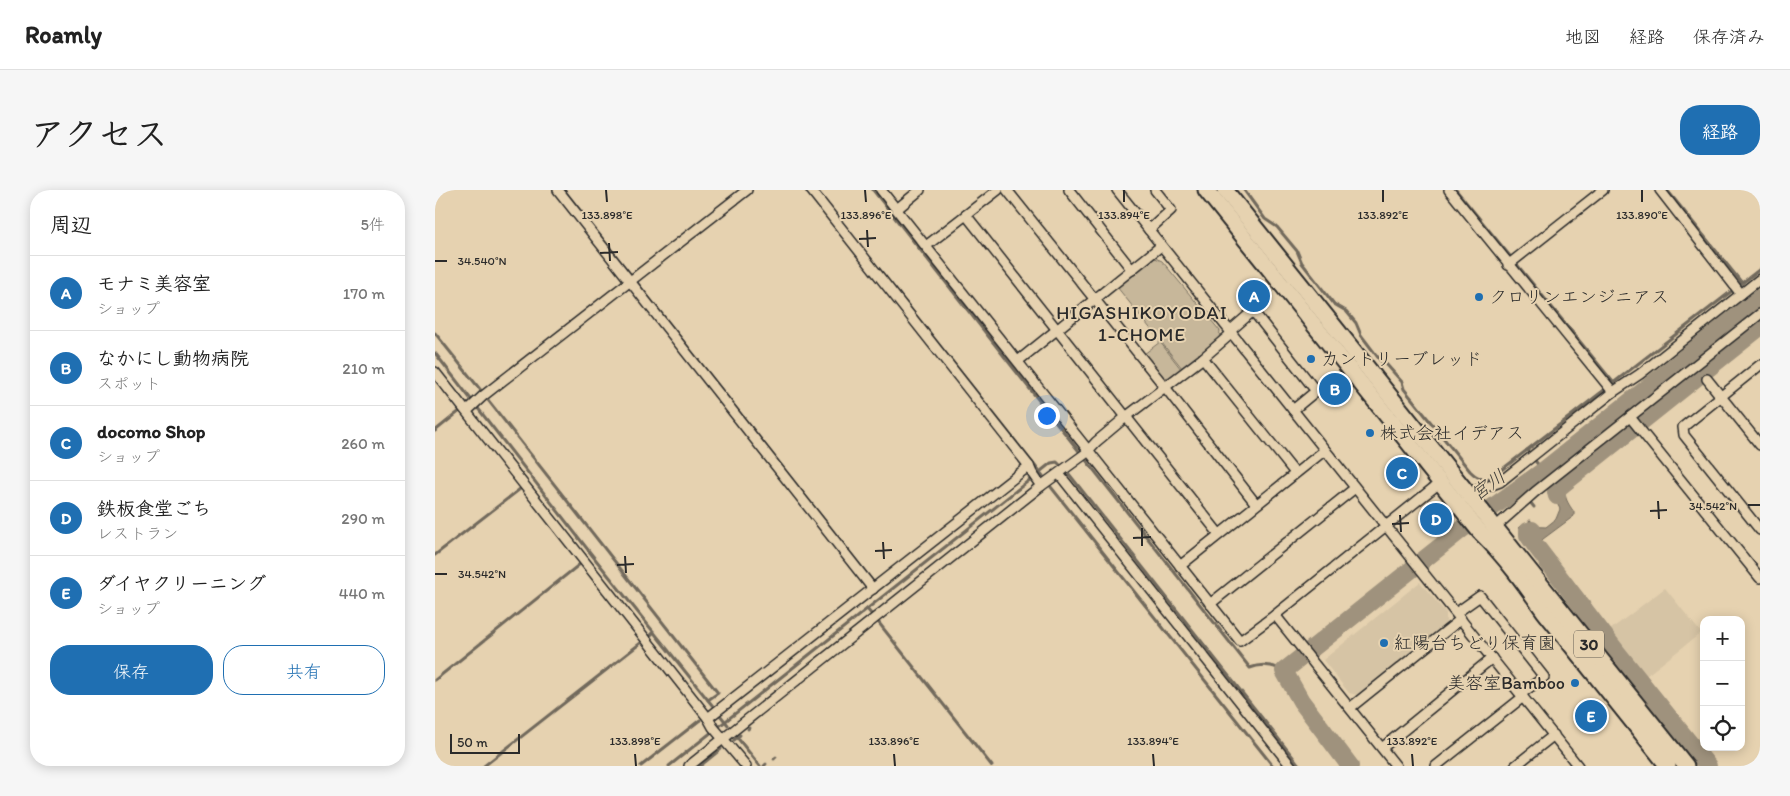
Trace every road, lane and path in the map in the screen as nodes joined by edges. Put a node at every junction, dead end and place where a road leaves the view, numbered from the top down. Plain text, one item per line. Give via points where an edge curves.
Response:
1 (558, 190) edge
2 (747, 190) edge
3 (811, 190) edge
4 (881, 190) edge
5 (920, 190) edge
6 (998, 190) edge
7 (1007, 190) edge
8 (1069, 190) edge
9 (1117, 190) edge
10 (1155, 190) edge
11 (1206, 190) edge
12 (1225, 190) edge
13 (1449, 190) edge
14 (1603, 190) edge
15 (1660, 190) edge
16 (897, 209) junction
17 (966, 215) junction
18 (1149, 230) junction
19 (927, 246) junction
20 (1161, 246) junction
21 (1511, 262) junction
22 (1131, 270) junction
23 (1760, 279) edge
24 (633, 280) junction
25 (1738, 289) junction
26 (1095, 300) junction
27 (1759, 317) edge
28 (1058, 329) junction
29 (1231, 332) junction
30 (1203, 358) junction
31 (1018, 361) junction
32 (1760, 365) edge
33 (435, 372) edge
34 (1707, 379) dead end
35 (1165, 387) junction
36 (1610, 388) junction
37 (1721, 396) junction
38 (472, 407) junction
39 (1293, 410) junction
40 (1127, 416) junction
41 (1635, 423) junction
42 (1760, 445) edge
43 (1325, 450) junction
44 (1084, 454) junction
45 (1063, 471) junction
46 (1295, 473) junction
47 (1035, 476) junction
48 (1446, 478) junction
49 (1355, 488) junction
50 (1466, 503) junction
51 (1256, 504) junction
52 (1386, 527) junction
53 (1488, 530) junction
54 (1760, 530) edge
55 (1219, 534) junction
56 (1180, 566) junction
57 (1760, 578) edge
58 (873, 588) junction
59 (1210, 604) junction
60 (1275, 615) junction
61 (1458, 616) junction
62 (1492, 658) junction
63 (1522, 695) junction
64 (1350, 708) junction
65 (716, 723) junction
66 (1554, 735) junction
67 (1382, 748) junction
68 (689, 766) edge
69 (746, 766) edge
70 (1291, 766) edge
71 (1396, 766) edge
72 (1436, 766) edge
73 (1515, 766) edge
74 (1578, 766) edge
75 (1668, 766) edge
76 (1686, 766) edge

1 - 24 street
2 - 24 street
3 - 47 street
4 - 16 street
5 - 16 street
6 - 17 street
7 - 26 street
8 - 22 street
9 - 18 street
10 - 18 street via 1171,210
11 - 48 highway, 30
12 - 48 highway, 30
13 - 21 street
14 - 21 street
15 - 25 street
16 - 19 street
17 - 19 street
17 - 28 street
18 - 20 street
19 - 31 street
20 - 22 street
20 - 29 street
21 - 36 street
22 - 26 street
23 - 25 street
24 - 38 street
24 - 58 street
25 - 36 street via 1640,374
26 - 28 street
26 - 35 street
27 - 41 street
28 - 31 street
28 - 40 street
29 - 30 street
29 - 39 street
29 - 39 street via 1253,311 1316,391
30 - 35 street
30 - 46 street
31 - 44 street
32 - 37 street
33 - 38 street
34 - 37 street
35 - 40 street
35 - 51 street
36 - 50 street via 1532,457 1500,482 1475,491
37 - 42 street
37 - 54 street via 1683,427 1684,435
38 - 65 street
39 - 43 street
40 - 44 street
40 - 55 street
41 - 53 street via 1535,492
41 - 57 street
43 - 46 street
43 - 49 street
44 - 45 street
44 - 56 street
45 - 47 street
45 - 70 street
46 - 51 street
47 - 58 street
47 - 65 street
48 - 50 highway, 30
48 - 52 street
49 - 52 street
49 - 59 street
50 - 53 highway, 30
51 - 55 street
52 - 60 street
52 - 61 street
53 - 75 highway, 30 via 1544,611
53 - 76 highway, 30
55 - 56 street
56 - 59 street
58 - 65 street
59 - 60 street via 1240,641
60 - 64 street
61 - 62 street
61 - 63 street via 1480,596 1544,677
61 - 64 street
62 - 63 street
62 - 67 street
63 - 66 street
63 - 72 street
64 - 67 street
65 - 68 street
65 - 69 street
66 - 73 street
66 - 74 street
67 - 71 street

